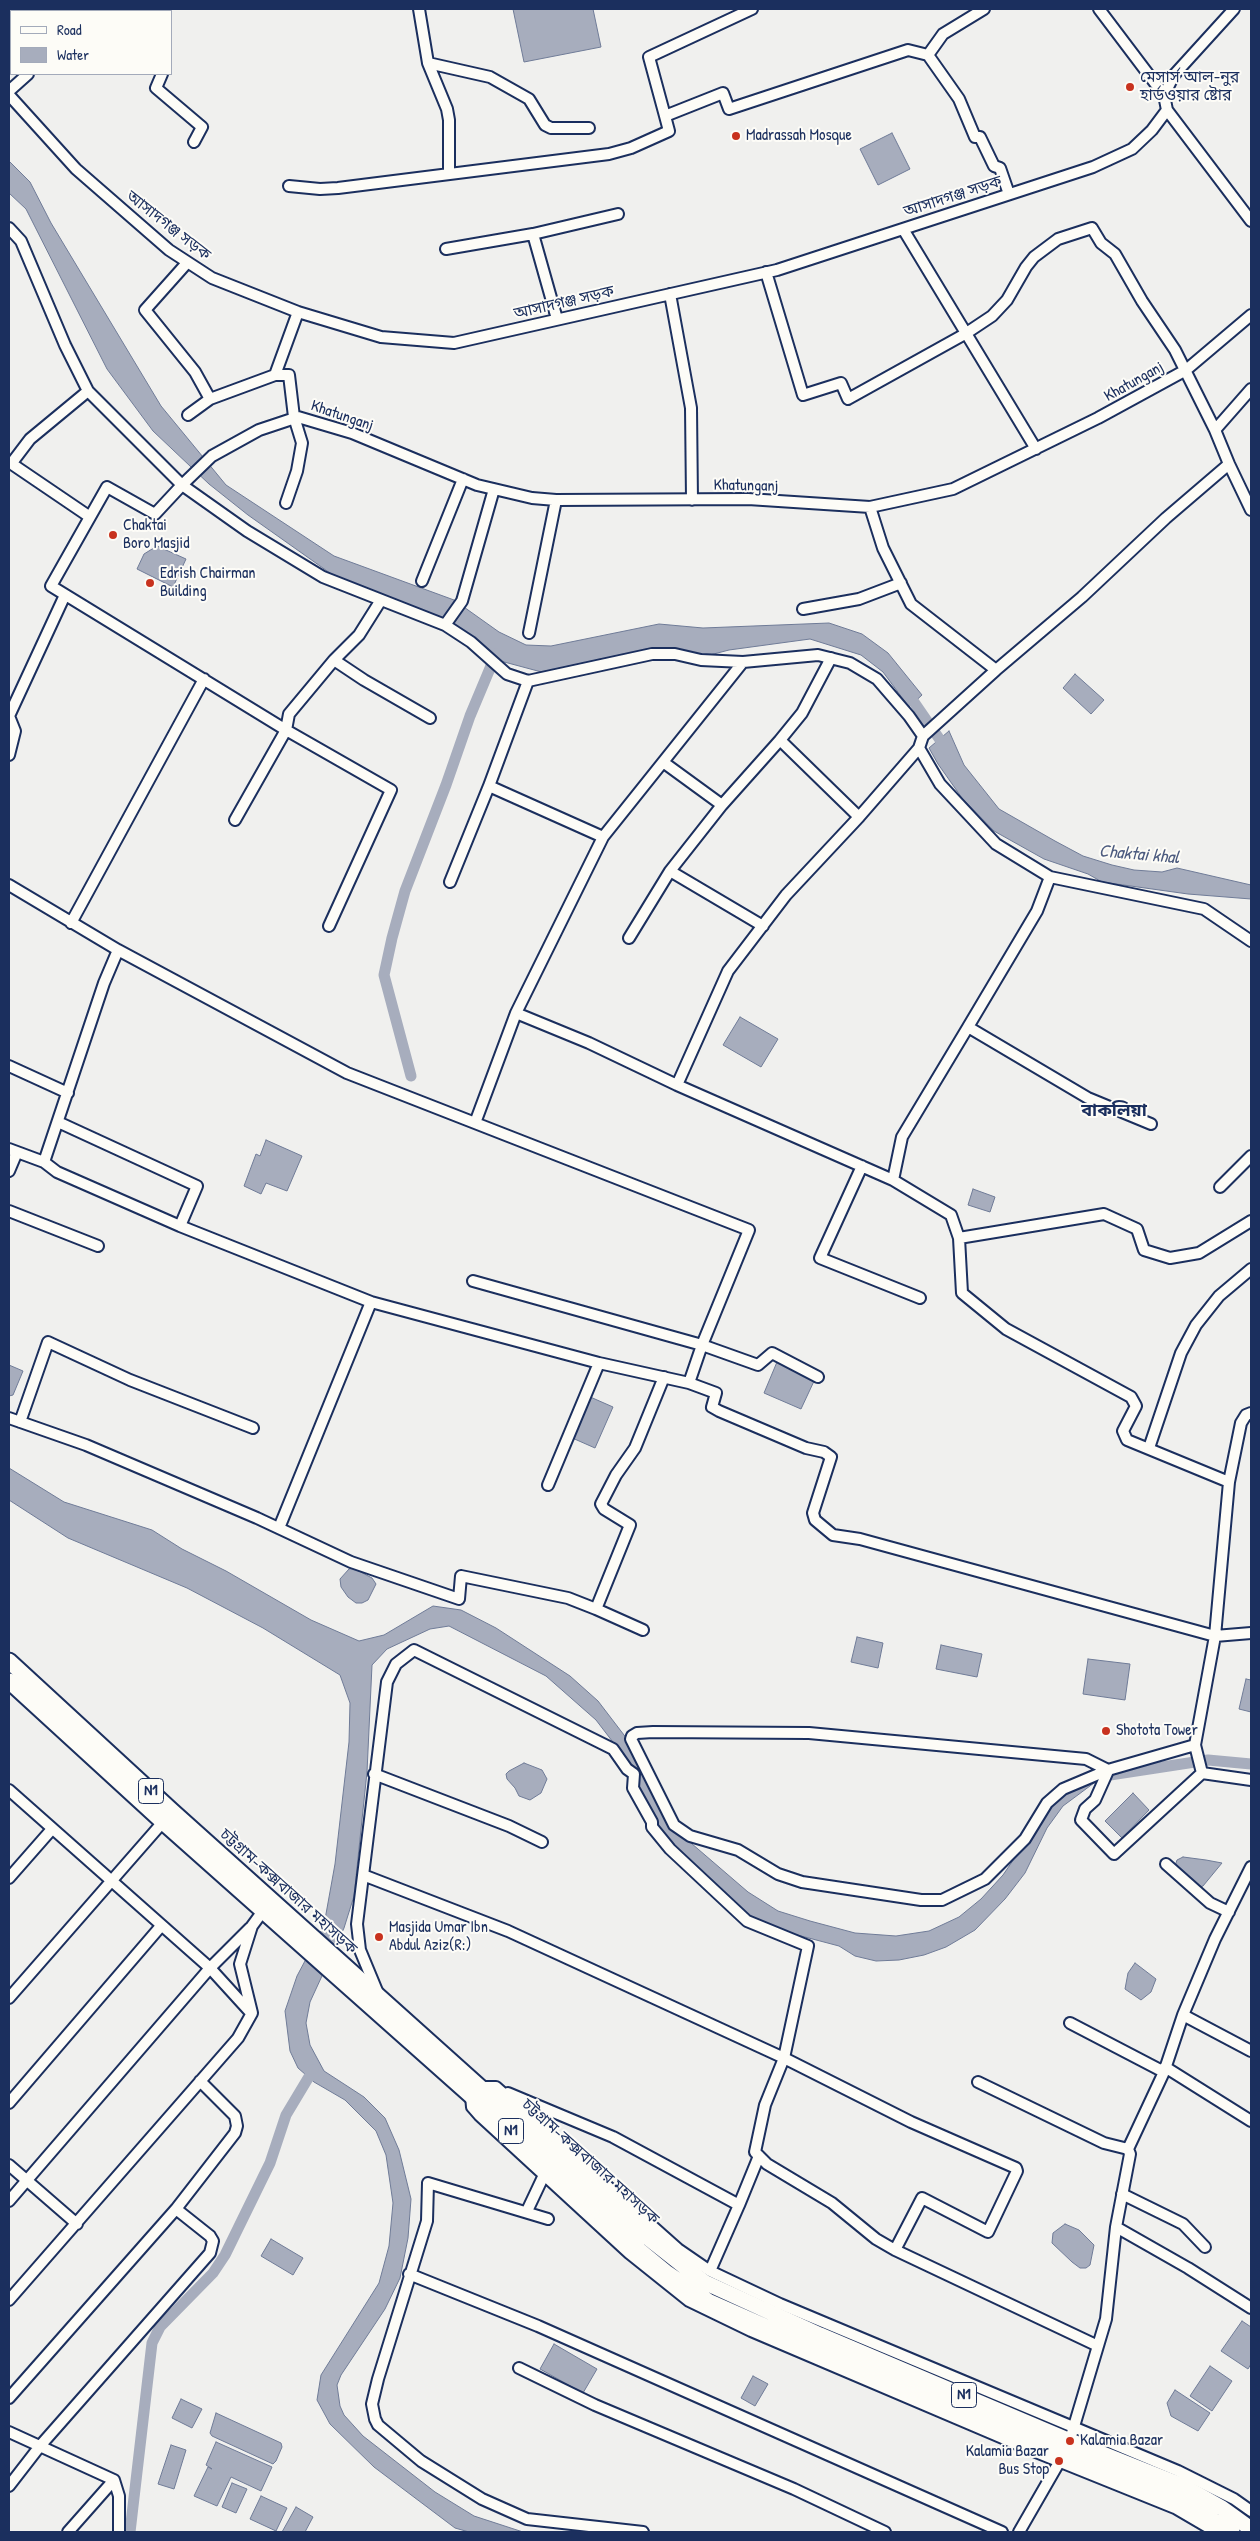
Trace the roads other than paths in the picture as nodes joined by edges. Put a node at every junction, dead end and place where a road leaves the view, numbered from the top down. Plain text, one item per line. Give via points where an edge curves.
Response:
1 (419, 9) edge
2 (752, 9) edge
3 (984, 9) edge
4 (1099, 9) edge
5 (1234, 9) edge
6 (928, 55) junction
7 (428, 63) junction
8 (27, 75) edge
9 (162, 75) edge
10 (9, 91) edge
11 (9, 95) edge
12 (1164, 95) junction
13 (1167, 110) junction
14 (665, 116) junction
15 (589, 128) dead end
16 (194, 142) dead end
17 (449, 173) junction
18 (289, 186) dead end
19 (1009, 194) junction
20 (618, 214) dead end
21 (1251, 221) edge
22 (9, 228) edge
23 (904, 229) junction
24 (533, 234) junction
25 (446, 249) dead end
26 (186, 264) junction
27 (766, 272) junction
28 (670, 294) junction
29 (298, 312) junction
30 (1251, 315) edge
31 (557, 320) junction
32 (965, 334) junction
33 (1186, 370) junction
34 (275, 375) junction
35 (1251, 389) edge
36 (88, 391) junction
37 (210, 399) junction
38 (188, 415) dead end
39 (294, 417) junction
40 (1215, 430) junction
41 (1036, 449) junction
42 (10, 463) edge
43 (1229, 464) junction
44 (462, 479) junction
45 (185, 482) junction
46 (494, 489) junction
47 (556, 500) junction
48 (692, 500) junction
49 (286, 503) dead end
50 (870, 507) junction
51 (1251, 510) edge
52 (90, 517) junction
53 (422, 581) dead end
54 (900, 583) junction
55 (65, 595) junction
56 (381, 600) junction
57 (803, 609) dead end
58 (445, 625) junction
59 (529, 633) dead end
60 (831, 658) junction
61 (334, 660) junction
62 (743, 662) junction
63 (996, 670) junction
64 (204, 680) junction
65 (528, 681) junction
66 (430, 718) dead end
67 (286, 730) junction
68 (926, 734) junction
69 (780, 740) junction
70 (919, 748) junction
71 (9, 755) edge
72 (663, 762) junction
73 (489, 786) junction
74 (722, 805) junction
75 (859, 818) junction
76 (235, 820) dead end
77 (603, 836) junction
78 (670, 871) junction
79 (1050, 877) junction
80 (450, 882) dead end
81 (9, 885) edge
82 (71, 922) junction
83 (329, 926) dead end
84 (763, 926) junction
85 (629, 938) dead end
86 (1251, 941) edge
87 (118, 950) junction
88 (516, 1013) junction
89 (968, 1027) junction
90 (9, 1066) edge
91 (677, 1085) junction
92 (68, 1093) junction
93 (58, 1122) junction
94 (475, 1123) junction
95 (1151, 1124) dead end
96 (13, 1151) edge
97 (1251, 1156) edge
98 (44, 1162) junction
99 (862, 1166) junction
100 (9, 1171) edge
101 (893, 1180) junction
102 (1220, 1187) dead end
103 (9, 1211) edge
104 (1251, 1221) edge
105 (180, 1226) junction
106 (959, 1238) junction
107 (98, 1246) dead end
108 (1251, 1269) edge
109 (473, 1281) dead end
110 (920, 1298) dead end
111 (371, 1302) junction
112 (702, 1345) junction
113 (599, 1363) junction
114 (664, 1377) junction
115 (818, 1377) dead end
116 (689, 1384) junction
117 (1251, 1413) edge
118 (9, 1418) edge
119 (20, 1422) junction
120 (253, 1428) dead end
121 (1149, 1448) junction
122 (1229, 1482) junction
123 (548, 1485) dead end
124 (280, 1528) junction
125 (596, 1609) junction
126 (643, 1630) dead end
127 (1251, 1633) edge
128 (1215, 1636) junction
129 (9, 1661) edge
130 (9, 1680) edge
131 (33, 1693) junction
132 (1195, 1745) junction
133 (1108, 1770) junction
134 (1202, 1773) junction
135 (374, 1774) junction
136 (1251, 1780) edge
137 (9, 1790) edge
138 (162, 1822) junction
139 (52, 1829) junction
140 (542, 1842) dead end
141 (1166, 1864) dead end
142 (1251, 1867) edge
143 (363, 1875) junction
144 (9, 1878) edge
145 (110, 1880) junction
146 (263, 1911) junction
147 (1229, 1912) junction
148 (289, 1924) junction
149 (161, 1926) junction
150 (252, 1926) junction
151 (210, 1968) junction
152 (357, 1986) junction
153 (9, 1998) edge
154 (382, 2000) junction
155 (252, 2013) junction
156 (1183, 2014) junction
157 (1070, 2023) dead end
158 (1251, 2051) edge
159 (784, 2058) junction
160 (1165, 2070) junction
161 (200, 2081) junction
162 (978, 2082) dead end
163 (496, 2088) junction
164 (475, 2091) junction
165 (9, 2103) edge
166 (1251, 2120) edge
167 (1128, 2149) junction
168 (759, 2156) junction
169 (9, 2165) edge
170 (544, 2174) junction
171 (27, 2181) junction
172 (604, 2191) junction
173 (1122, 2194) junction
174 (9, 2201) edge
175 (580, 2201) junction
176 (739, 2205) junction
177 (176, 2209) junction
178 (527, 2211) junction
179 (599, 2218) junction
180 (548, 2219) dead end
181 (640, 2223) junction
182 (77, 2224) junction
183 (1116, 2227) junction
184 (1205, 2247) dead end
185 (895, 2250) junction
186 (710, 2271) junction
187 (409, 2274) junction
188 (9, 2300) edge
189 (1251, 2308) edge
190 (1098, 2346) junction
191 (519, 2368) dead end
192 (9, 2398) edge
193 (9, 2432) edge
194 (1073, 2432) junction
195 (40, 2446) junction
196 (1060, 2460) junction
197 (114, 2480) junction
198 (9, 2486) edge
199 (1251, 2511) edge
200 (1251, 2529) edge
201 (68, 2532) edge
202 (119, 2532) edge
203 (643, 2532) edge
204 (885, 2532) edge
205 (1002, 2532) edge
206 (1018, 2532) edge
207 (1216, 2532) edge
208 (1232, 2532) edge

1 - 7 street
2 - 14 street via 649,58
3 - 6 street via 943,34
4 - 12 street
5 - 12 street via 1174,75
6 - 14 street via 908,50 730,109 723,93
6 - 19 street via 959,99 975,137 980,137 994,166 1000,168
7 - 15 street via 490,77 529,99 544,125 551,128
7 - 17 street via 447,109
8 - 10 street
9 - 16 street via 156,88 202,126
11 - 26 street, আসাদগঞ্জ সড়ক via 76,169
12 - 13 street
13 - 19 street, আসাদগঞ্জ সড়ক via 1132,149 1094,167
13 - 21 street
14 - 17 street via 669,132 609,154
17 - 18 street via 329,188
19 - 23 street, আসাদগঞ্জ সড়ক
20 - 24 street
22 - 36 street via 21,241 64,344
23 - 27 street, আসাদগঞ্জ সড়ক
23 - 32 street
24 - 25 street
24 - 31 street
26 - 29 street, আসাদগঞ্জ সড়ক via 212,278
26 - 37 street via 145,310 195,372
27 - 28 street, আসাদগঞ্জ সড়ক
27 - 32 street via 804,395 841,383 848,399
28 - 31 street, আসাদগঞ্জ সড়ক
28 - 48 street via 691,408
29 - 31 street, আসাদগঞ্জ সড়ক via 382,337 454,343
29 - 34 street
30 - 33 street, Khatunganj
32 - 33 street via 992,316 1007,300 1034,257 1058,239 1092,228 1100,243 1115,254
32 - 41 street
33 - 40 street
33 - 41 street, Khatunganj
34 - 37 street
34 - 39 street via 289,375
35 - 40 street
36 - 42 street via 30,439
36 - 45 street
37 - 38 street
39 - 44 street, Khatunganj via 352,433
39 - 45 street, Khatunganj via 260,430 212,456
39 - 49 street via 302,443
40 - 43 street
41 - 50 street, Khatunganj via 953,488
42 - 52 street
43 - 51 street
43 - 63 street
44 - 46 street, Khatunganj
44 - 53 street
45 - 52 street, Khatunganj via 155,514 108,487
45 - 56 street via 247,531 324,577
46 - 47 street, Khatunganj
46 - 58 street via 462,601
47 - 48 street, Khatunganj
47 - 59 street
48 - 50 street, Khatunganj via 748,499
50 - 54 street via 883,548
52 - 55 street via 51,586
54 - 57 street via 859,600
54 - 63 street via 911,604
55 - 64 street
55 - 71 street via 9,716 15,731
56 - 58 street
56 - 61 street via 359,635
58 - 65 street via 471,642 507,674
60 - 62 street via 818,655
60 - 68 street via 850,663 877,680
60 - 69 street via 802,713
61 - 66 street
61 - 67 street via 289,714
62 - 65 street via 652,654
62 - 72 street
63 - 68 street
64 - 67 street
64 - 82 street
65 - 73 street
67 - 76 street
67 - 83 street via 391,790
68 - 70 street
69 - 74 street
69 - 75 street
70 - 75 street
70 - 79 street via 940,784 996,844
72 - 74 street
72 - 77 street
73 - 77 street
73 - 80 street
74 - 78 street
75 - 84 street via 786,896
77 - 88 street
78 - 84 street
78 - 85 street
79 - 86 street via 1204,909
79 - 89 street via 1037,911
81 - 82 street
82 - 87 street
84 - 91 street via 728,971
87 - 92 street
87 - 94 street via 347,1073
88 - 91 street
88 - 94 street
89 - 95 street via 1088,1098
89 - 101 street via 902,1137
90 - 92 street
91 - 99 street
92 - 93 street
93 - 98 street
93 - 105 street via 197,1186
94 - 112 street via 749,1230
96 - 98 street
96 - 100 street
97 - 102 street
98 - 105 street via 56,1172
99 - 101 street
99 - 110 street via 820,1258
101 - 106 street via 951,1215
103 - 107 street
104 - 106 street via 1200,1254 1170,1258 1144,1250 1137,1229 1104,1214
105 - 111 street
106 - 121 street via 962,1293 1006,1329 1131,1397 1136,1406 1123,1431 1124,1436
108 - 121 street via 1219,1296 1196,1325 1181,1353
109 - 112 street
111 - 113 street
111 - 124 street
112 - 115 street via 758,1365 772,1353
112 - 116 street
113 - 114 street
113 - 123 street
114 - 116 street
114 - 125 street via 636,1448 616,1475 601,1504 630,1525
116 - 128 street via 716,1393 712,1407 719,1412 831,1457 813,1513 815,1520 833,1535 860,1539
117 - 122 street via 1241,1423
118 - 119 street
119 - 120 street via 48,1342 130,1380
119 - 124 street via 86,1446
121 - 122 street
122 - 128 street
124 - 125 street via 351,1562 459,1599 462,1576 568,1598
125 - 126 street
127 - 128 street
128 - 132 street
129 - 131 highway, চট্টগ্রাম-কক্সবাজার মহাসড়ক / N1
130 - 131 highway, চট্টগ্রাম-কক্সবাজার মহাসড়ক / N1
131 - 138 highway, চট্টগ্রাম-কক্সবাজার মহাসড়ক / N1
131 - 148 highway, চট্টগ্রাম-কক্সবাজার মহাসড়ক / N1 via 172,1811
132 - 133 street
132 - 134 street
133 - 133 street via 1086,1759 809,1733 653,1732 632,1736 662,1805 674,1825 690,1836 738,1850 778,1874 802,1882 921,1900 942,1900 985,1879 1025,1839 1047,1803 1064,1789
133 - 134 street via 1095,1800 1085,1809 1081,1820 1114,1854
134 - 136 street
135 - 140 street
135 - 143 street
135 - 159 street via 387,1682 396,1664 414,1650 613,1750 634,1774 633,1788 652,1826 670,1849 746,1921 808,1946
137 - 139 street
138 - 145 street
138 - 146 highway, চট্টগ্রাম-কক্সবাজার মহাসড়ক / N1
139 - 144 street
139 - 145 street
141 - 147 street via 1210,1903
142 - 147 street
143 - 154 street via 357,1924 360,1950 370,1979
143 - 159 street via 508,1932
145 - 149 street
145 - 153 street
146 - 148 highway, চট্টগ্রাম-কক্সবাজার মহাসড়ক / N1
146 - 150 street
147 - 156 street
148 - 152 highway, চট্টগ্রাম-কক্সবাজার মহাসড়ক / N1
149 - 151 street
149 - 165 street
150 - 151 street
150 - 155 street via 240,1964
151 - 155 street
151 - 171 street
152 - 154 highway, চট্টগ্রাম-কক্সবাজার মহাসড়ক / N1
152 - 164 highway, চট্টগ্রাম-কক্সবাজার মহাসড়ক / N1
154 - 164 highway, চট্টগ্রাম-কক্সবাজার মহাসড়ক / N1
155 - 161 street via 238,2038
156 - 158 street
156 - 160 street
157 - 160 street
159 - 168 street via 765,2105 755,2152
159 - 185 street via 911,2122 1017,2169 988,2232 922,2198
160 - 166 street
160 - 167 street
161 - 177 street via 235,2116 237,2126 235,2133
161 - 182 street
162 - 167 street via 1104,2143
163 - 164 street
163 - 172 street
163 - 176 street via 613,2137
164 - 170 street via 472,2107 479,2116
164 - 172 highway, চট্টগ্রাম-কক্সবাজার মহাসড়ক / N1
164 - 175 highway, চট্টগ্রাম-কক্সবাজার মহাসড়ক / N1
167 - 173 street via 1130,2154
168 - 176 street
168 - 185 street via 767,2164 832,2202 876,2239
169 - 171 street
170 - 175 street
170 - 178 street
171 - 174 street
171 - 182 street
172 - 181 highway, চট্টগ্রাম-কক্সবাজার মহাসড়ক / N1
173 - 183 street
173 - 184 street via 1183,2224
175 - 179 highway, চট্টগ্রাম-কক্সবাজার মহাসড়ক / N1
176 - 186 street
177 - 192 street
177 - 195 street via 210,2236 213,2241 210,2253
178 - 180 street
178 - 187 street via 428,2183 427,2220
179 - 196 street via 664,2282 689,2301 724,2319
179 - 208 highway, চট্টগ্রাম-কক্সবাজার মহাসড়ক / N1 via 667,2273 708,2301 950,2406 1177,2498
181 - 186 street
181 - 200 highway, চট্টগ্রাম-কক্সবাজার মহাসড়ক / N1 via 704,2282 1070,2441 1183,2486
182 - 188 street
183 - 189 street
183 - 190 street via 1106,2319
185 - 190 street
186 - 194 street
187 - 203 street via 372,2404 378,2425 429,2466 482,2499 527,2519
187 - 205 street via 538,2326
190 - 194 street
191 - 204 street via 595,2405
193 - 195 street
194 - 199 street via 1178,2472 1234,2499
195 - 197 street
195 - 198 street
196 - 206 street
196 - 207 street via 1175,2508
197 - 201 street
197 - 202 street via 119,2496

